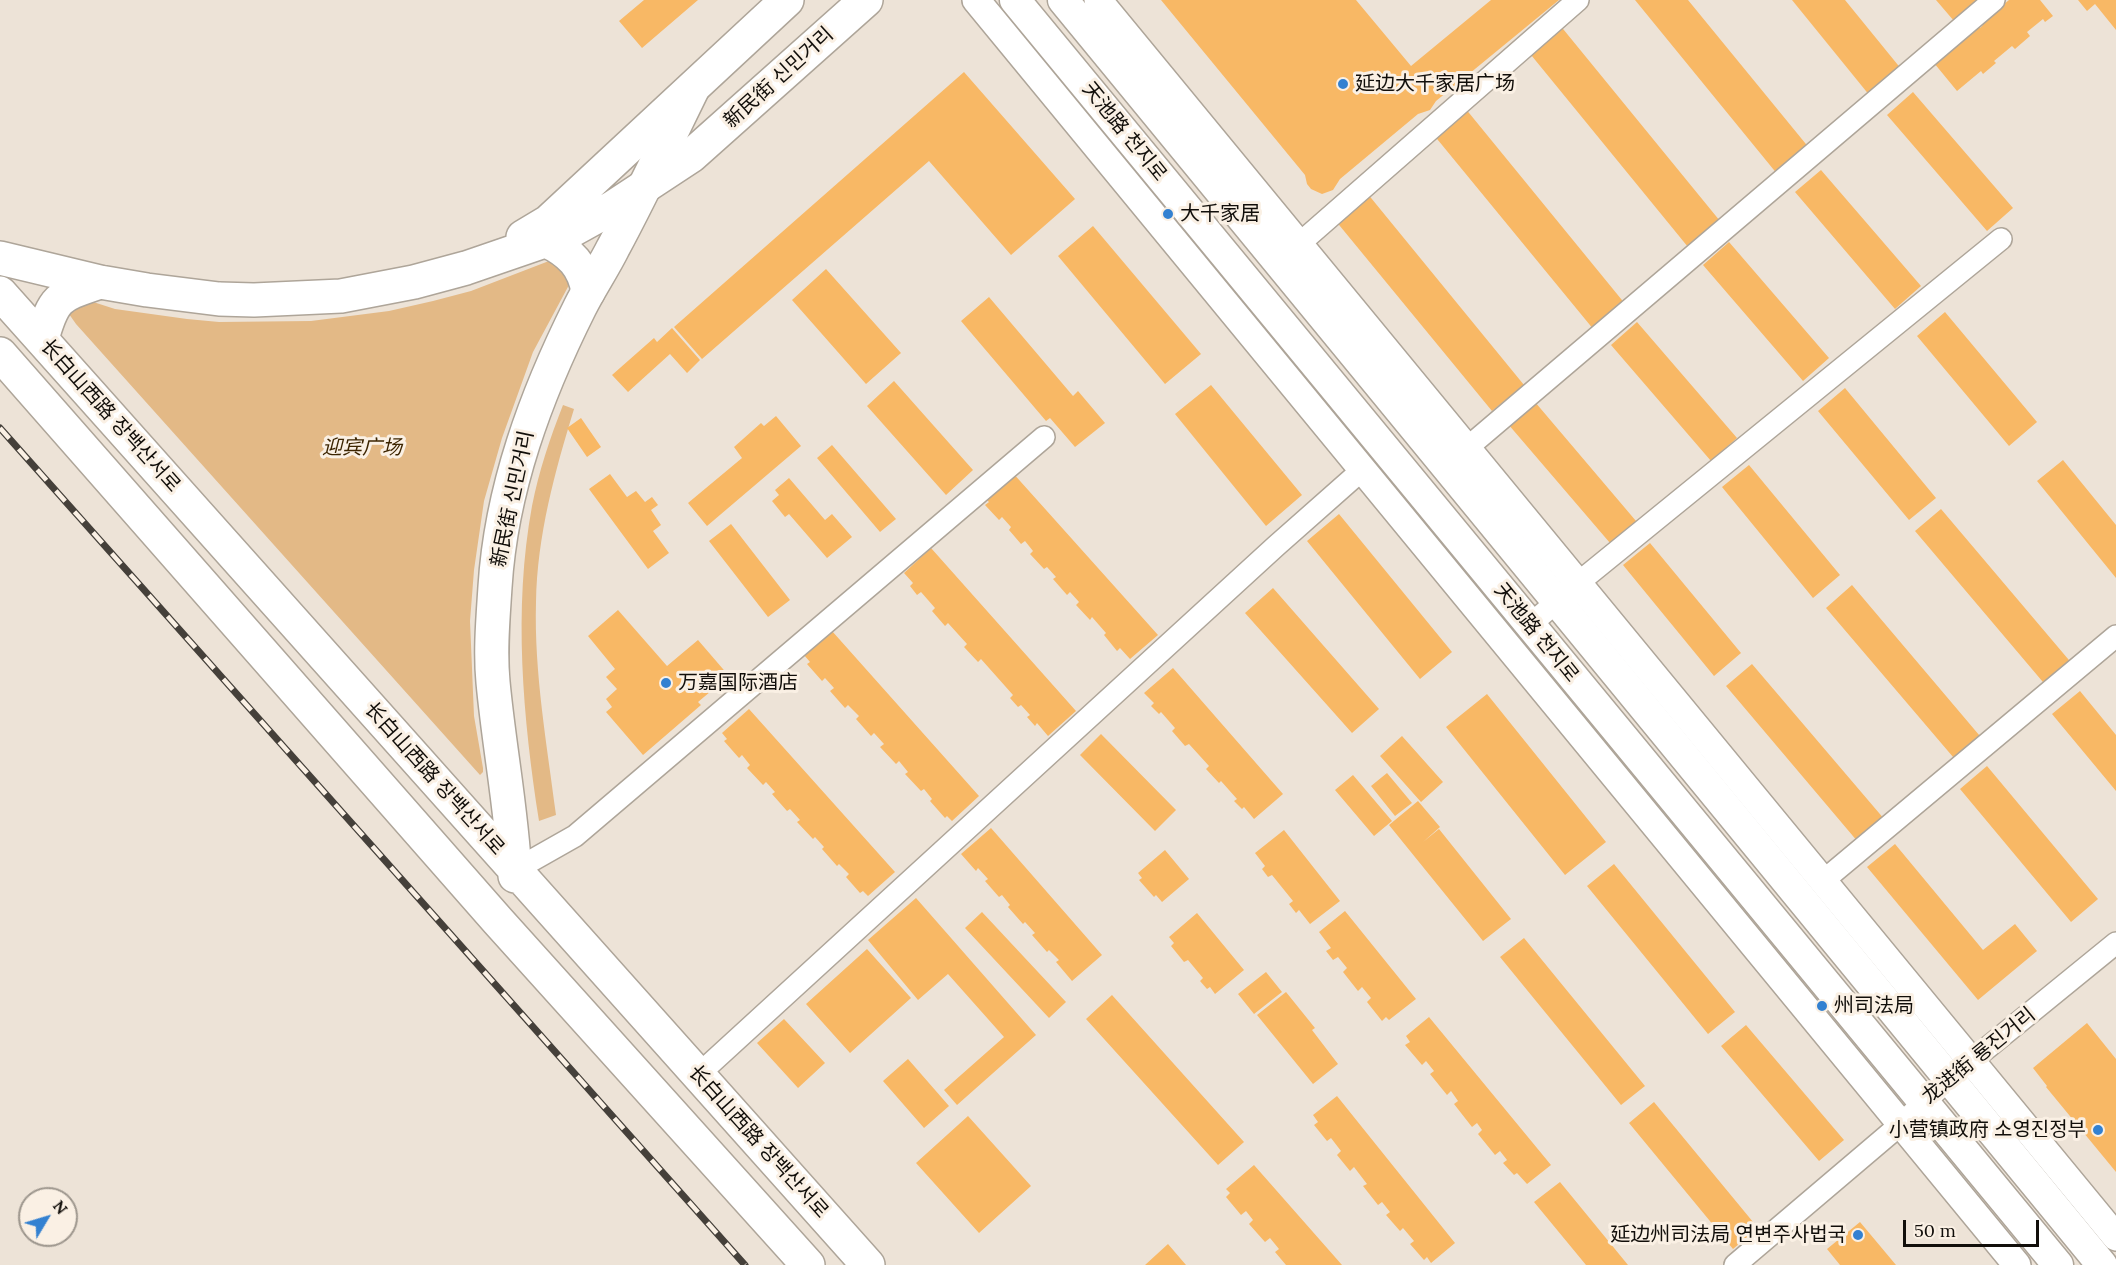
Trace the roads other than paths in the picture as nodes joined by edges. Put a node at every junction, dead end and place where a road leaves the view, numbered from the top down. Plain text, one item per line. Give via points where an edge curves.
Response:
1 (787, 0) edge
2 (866, 0) edge
3 (976, 0) edge
4 (1015, 0) edge
5 (1063, 0) edge
6 (1098, 0) edge
7 (1578, 0) edge
8 (1994, 0) edge
9 (692, 90) junction
10 (691, 156) junction
11 (646, 186) junction
12 (2001, 239) dead end
13 (547, 241) junction
14 (1299, 244) junction
15 (612, 251) junction
16 (0, 258) edge
17 (483, 261) junction
18 (100, 282) junction
19 (588, 292) junction
20 (0, 293) edge
21 (42, 339) junction
22 (0, 354) edge
23 (1044, 437) dead end
24 (1467, 448) junction
25 (1362, 471) junction
26 (1567, 592) junction
27 (1530, 626) junction
28 (2116, 636) edge
29 (515, 870) junction
30 (1823, 880) junction
31 (2116, 943) edge
32 (519, 944) junction
33 (1960, 1070) junction
34 (698, 1075) junction
35 (1922, 1102) junction
36 (1901, 1124) junction
37 (2116, 1237) edge
38 (808, 1265) edge
39 (868, 1265) edge
40 (1736, 1265) edge
41 (2017, 1265) edge
42 (2058, 1265) edge
43 (2102, 1265) edge

1 - 9 main road, 新民街 신민거리
2 - 10 main road, 新民街 신민거리
3 - 25 street, 天池路 천지로
4 - 27 main road, 天池路 천지로
5 - 26 main road, 天池路 천지로
6 - 14 street, 天池路 천지로
7 - 14 street
8 - 24 street
9 - 11 main road, 新民街 신민거리
9 - 17 main road, 新民街 신민거리 via 548,222
10 - 11 main road, 新民街 신민거리
10 - 15 main road, 新民街 신민거리
11 - 13 main road, 新民街 신민거리
11 - 15 main road, 新民街 신민거리
12 - 26 street
13 - 17 main road, 新民街 신민거리
13 - 19 main road via 563,249 578,264
14 - 24 street, 天池路 천지로
15 - 19 main road, 新民街 신민거리
16 - 18 main road, 新民街 신민거리
17 - 18 main road, 新民街 신민거리 via 391,288 315,299 219,298
18 - 21 main road via 60,298 50,312
19 - 29 main road, 新民街 신민거리 via 534,409 503,525 495,585 493,680
20 - 21 main road, 长白山西路 장백산서로
21 - 29 main road, 长白山西路 장백산서로
22 - 32 main road, 长白山西路 장백산서로
23 - 29 street via 576,836
24 - 26 street, 天池路 천지로
25 - 34 street
25 - 36 street, 天池路 천지로
26 - 27 street
26 - 30 street, 天池路 천지로
26 - 33 main road, 天池路 천지로
27 - 35 main road, 天池路 천지로
28 - 30 street
29 - 32 main road, 新民街 신민거리
29 - 34 main road, 长白山西路 장백산서로
30 - 33 street, 天池路 천지로
31 - 33 street, 龙进街 룡진거리
32 - 38 main road, 长白山西路 장백산서로
33 - 35 street, 龙进街 룡진거리
33 - 37 street, 天池路 천지로
33 - 43 main road, 天池路 천지로
34 - 39 main road, 长白山西路 장백산서로
35 - 36 street, 龙进街 룡진거리
35 - 42 main road, 天池路 천지로
36 - 40 street, 龙进街 룡진거리
36 - 41 street, 天池路 천지로

